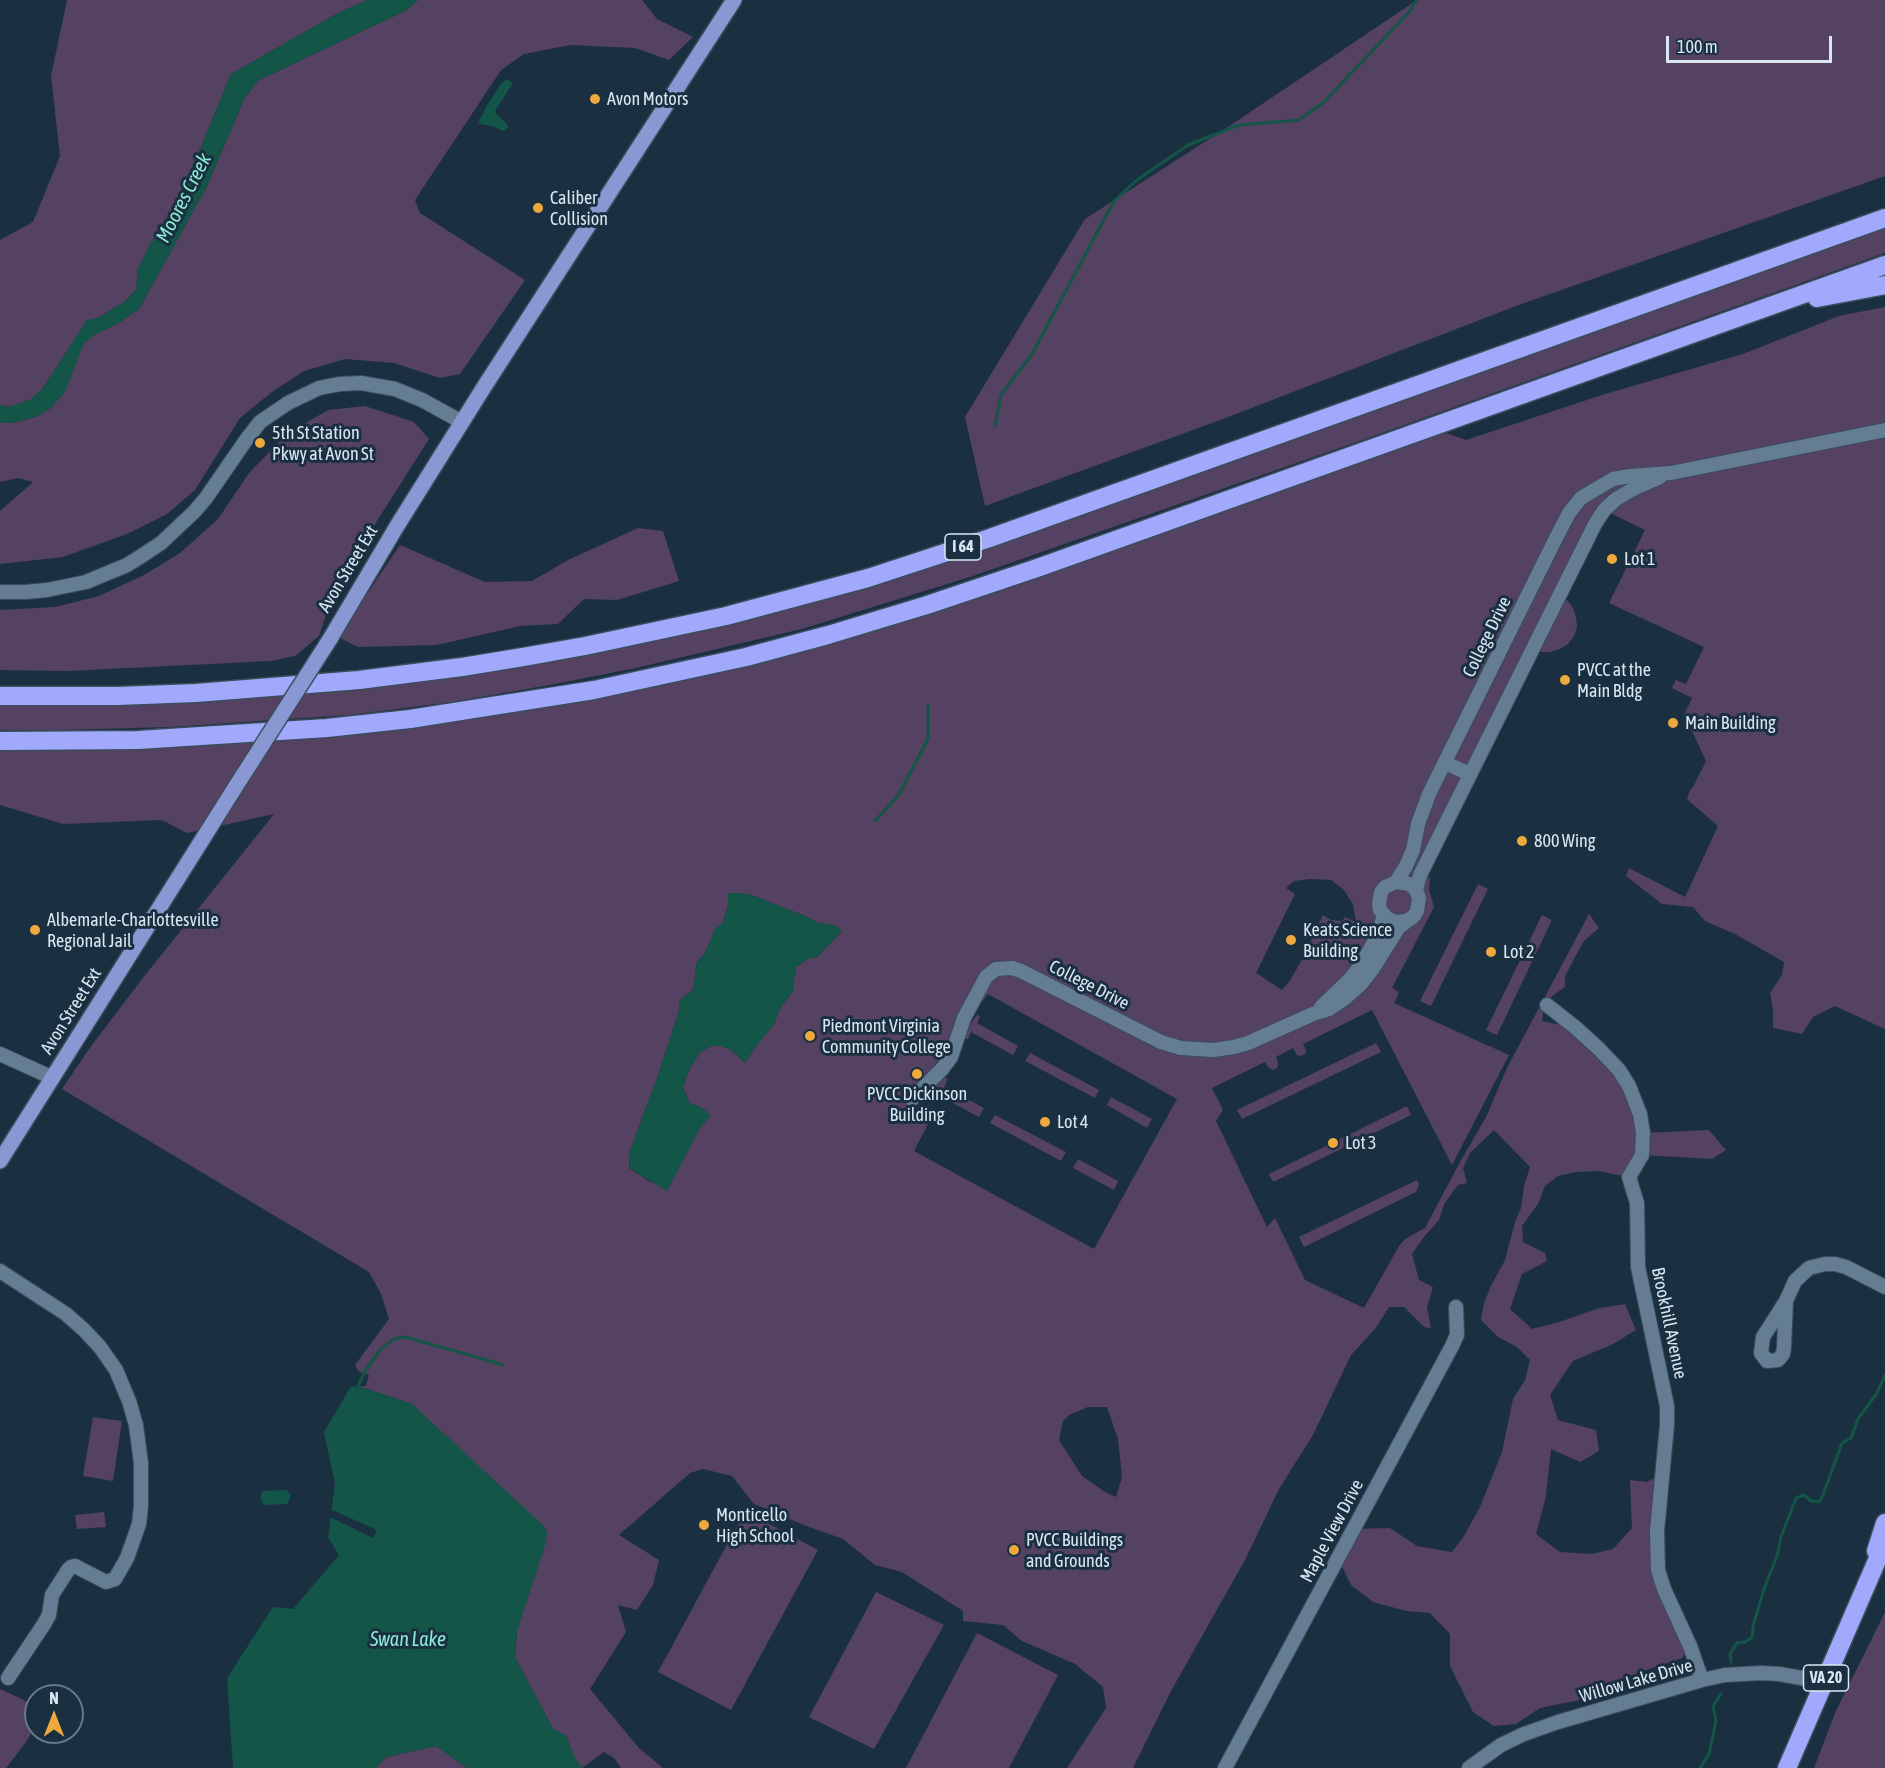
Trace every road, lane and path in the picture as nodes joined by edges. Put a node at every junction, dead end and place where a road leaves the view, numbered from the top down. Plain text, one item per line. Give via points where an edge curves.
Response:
1 (734, 0) edge
2 (1885, 218) edge
3 (1885, 265) edge
4 (1885, 285) edge
5 (1774, 305) junction
6 (462, 422) junction
7 (1885, 430) edge
8 (1671, 473) junction
9 (0, 592) edge
10 (0, 696) edge
11 (0, 741) edge
12 (1445, 763) junction
13 (1470, 774) junction
14 (1395, 882) junction
15 (1416, 890) junction
16 (1384, 915) junction
17 (1405, 921) junction
18 (1547, 1005) dead end
19 (1313, 1014) junction
20 (0, 1054) edge
21 (52, 1078) junction
22 (912, 1099) dead end
23 (0, 1161) edge
24 (0, 1270) edge
25 (1885, 1287) edge
26 (1786, 1301) dead end
27 (1456, 1307) dead end
28 (1885, 1523) edge
29 (1885, 1542) edge
30 (1864, 1587) junction
31 (8, 1678) dead end
32 (1701, 1680) junction
33 (1824, 1682) junction
34 (1225, 1768) edge
35 (1469, 1768) edge
36 (1787, 1768) edge

1 - 6 main road, Avon Street Ext
2 - 10 highway, I 64 via 987,539 868,578 737,613 544,653 359,680 196,693
3 - 5 highway, I 64
4 - 5 highway
5 - 11 highway, I 64 via 927,606 746,657 594,690 386,722 138,740
6 - 9 street via 395,389 361,383 319,388 274,410 260,422 194,513 143,555 86,582 37,591
6 - 21 main road, Avon Street Ext, bridge via 330,639
7 - 8 street, College Drive
8 - 12 street, College Drive via 1614,479 1587,494 1569,513
8 - 13 street, College Drive via 1622,495 1599,516
12 - 13 street
12 - 14 street, College Drive via 1422,809 1413,850
13 - 15 street, College Drive
14 - 15 street via 1405,882
14 - 16 street, College Drive via 1385,887 1379,898
15 - 17 street, College Drive via 1419,907
16 - 17 street
16 - 19 street, College Drive via 1361,965
17 - 19 street, College Drive via 1361,984 1329,1009
18 - 32 street, Brookhill Avenue via 1619,1070 1640,1114 1641,1155 1629,1177 1637,1203 1638,1267 1667,1406 1657,1531 1658,1570
19 - 22 street, College Drive via 1248,1043 1195,1050 1161,1042 1021,971 1003,968 986,977 964,1018 951,1057
20 - 21 street
21 - 23 main road, Avon Street Ext
24 - 31 street via 66,1314 100,1347 116,1370 129,1401 141,1463 138,1524 115,1579 106,1582 75,1566 68,1570 52,1595 49,1615
25 - 26 street via 1846,1267 1825,1264 1801,1274
27 - 34 street, Maple View Drive via 1457,1335 1452,1346
28 - 30 highway, VA 20
29 - 30 highway, VA 20
30 - 33 highway, VA 20
32 - 33 street, Willow Lake Drive via 1761,1672
32 - 35 street, Willow Lake Drive via 1524,1734
33 - 36 highway, VA 20

